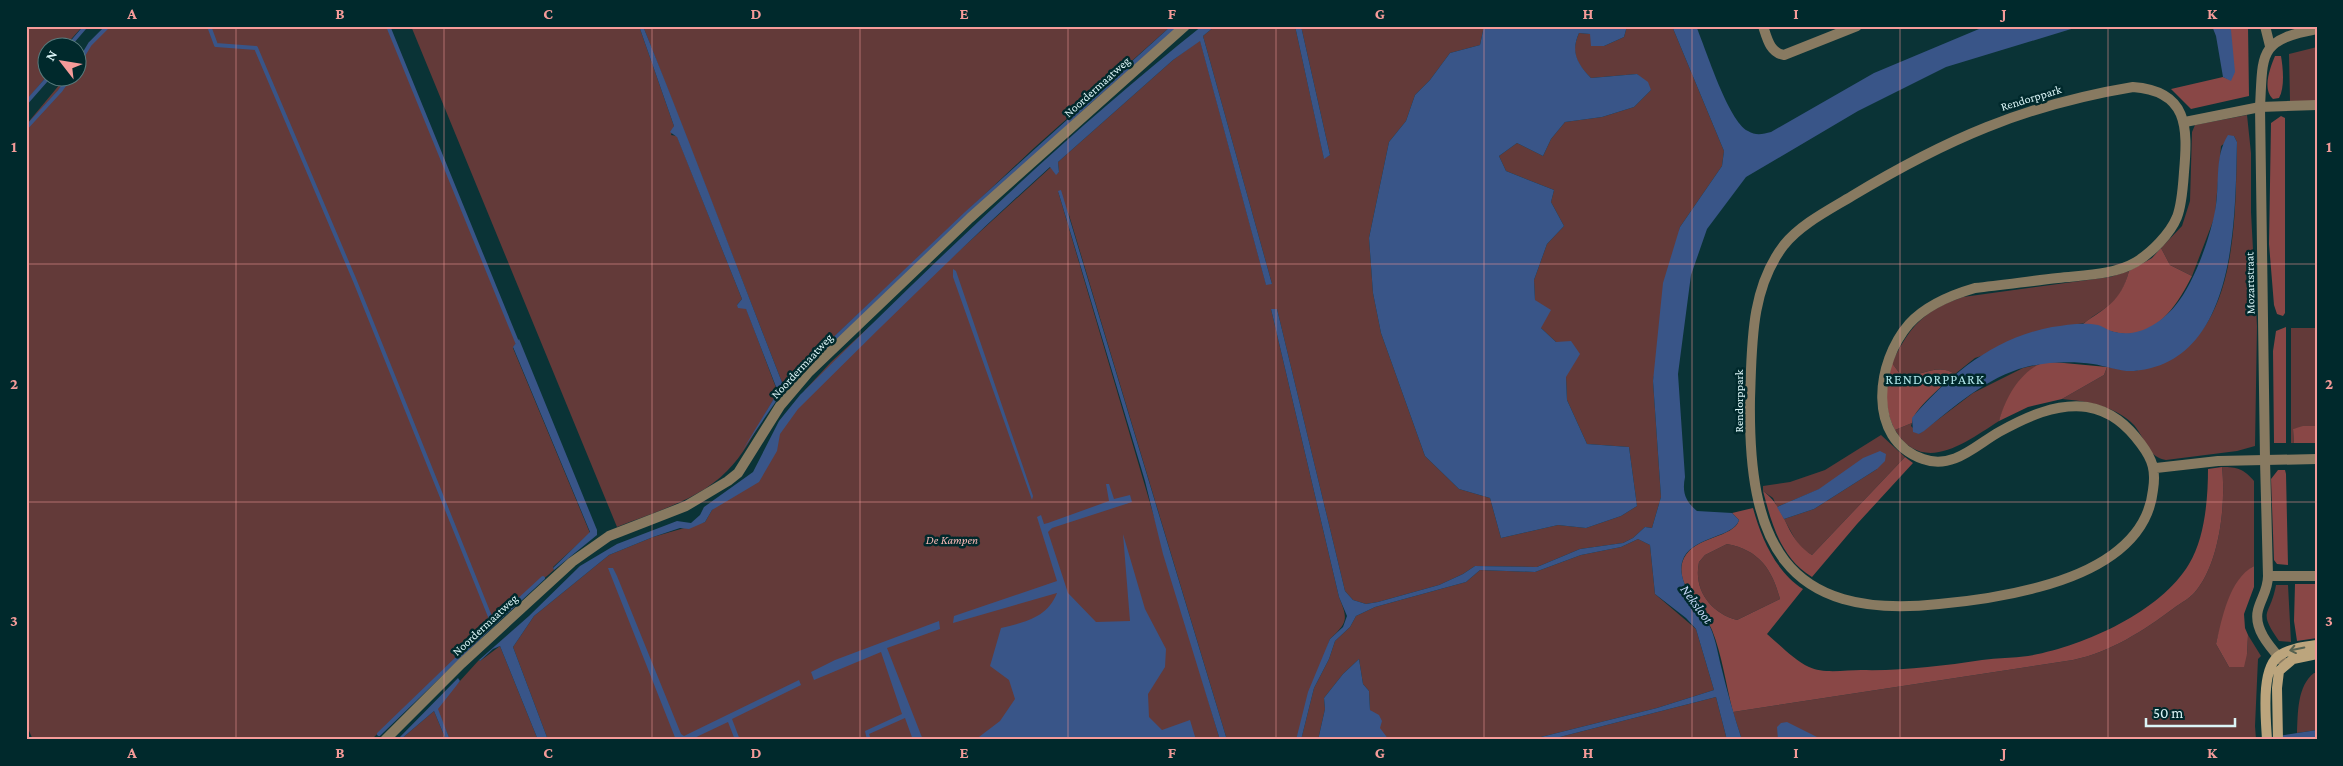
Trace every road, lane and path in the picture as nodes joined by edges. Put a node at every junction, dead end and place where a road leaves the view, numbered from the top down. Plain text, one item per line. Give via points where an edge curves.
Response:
1 (1186, 26) edge
2 (1763, 26) edge
3 (1857, 26) edge
4 (2265, 26) edge
5 (2317, 29) edge
6 (2270, 46) junction
7 (2317, 105) edge
8 (2260, 107) junction
9 (2184, 122) junction
10 (2317, 459) edge
11 (2265, 460) junction
12 (2156, 468) junction
13 (2268, 576) junction
14 (2317, 576) edge
15 (2317, 645) edge
16 (2317, 654) edge
17 (2278, 655) junction
18 (2285, 665) junction
19 (2278, 736) edge
20 (2267, 737) edge
21 (385, 740) edge

1 - 21 street, Noordermaatweg via 970,218 808,373 780,406 738,473 686,506 609,536 572,562 461,664
2 - 3 street via 1771,48 1784,55
4 - 6 street
5 - 6 street via 2292,34
6 - 8 street, Mozartstraat via 2263,60
7 - 8 street
8 - 9 street
8 - 11 street, Mozartstraat
9 - 12 street via 2184,170 2177,218 2147,254 2121,269 1975,288 1927,308 1909,325 1895,347 1882,385 1884,419 1892,437 1905,450 1920,458 1934,462 1961,456 1997,432 2027,418 2072,406 2092,408 2118,420 2138,440
9 - 12 street, Rendorppark via 2168,97 2147,88 2133,87 2021,113 1946,144 1821,216 1787,242 1768,269 1761,288 1753,338 1752,457 1767,530 1783,560 1795,573 1808,585 1831,596 1857,604 1909,608 1996,596 2069,578 2096,565 2136,535 2152,501
10 - 11 street
11 - 12 street
11 - 13 street, Mozartstraat
13 - 14 street
13 - 17 street, Mozartstraat via 2268,588 2257,617 2260,630
15 -> 17 main road
16 - 18 main road via 2293,659
17 - 18 street, Mozartstraat
17 - 20 main road via 2267,675
18 - 19 main road via 2279,671 2277,688

